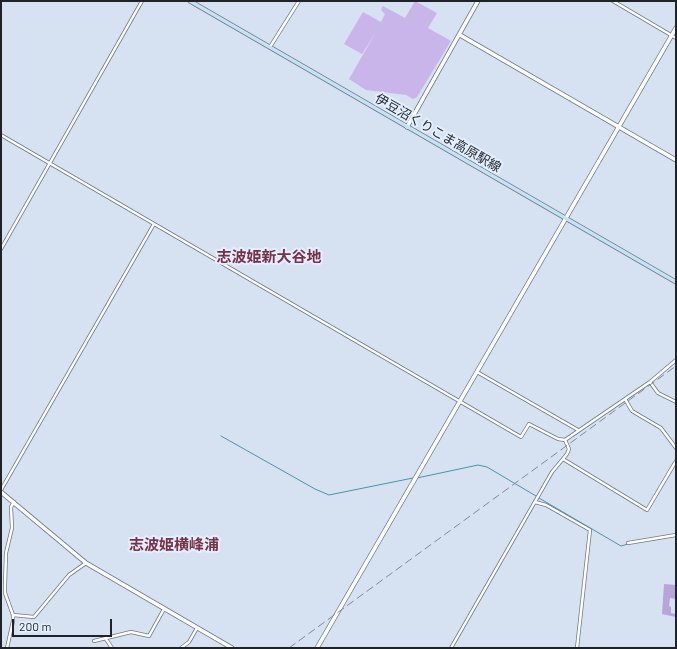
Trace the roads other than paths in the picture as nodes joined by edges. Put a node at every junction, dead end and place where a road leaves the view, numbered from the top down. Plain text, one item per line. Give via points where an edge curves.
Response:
1 (142, 1) edge
2 (190, 1) edge
3 (298, 1) edge
4 (478, 1) edge
5 (614, 1) edge
6 (676, 28) edge
7 (460, 35) junction
8 (672, 35) junction
9 (676, 38) edge
10 (270, 47) junction
11 (407, 127) junction
12 (618, 127) junction
13 (1, 136) edge
14 (676, 160) edge
15 (50, 164) junction
16 (565, 219) junction
17 (154, 224) junction
18 (1, 249) edge
19 (676, 282) edge
20 (676, 360) edge
21 (476, 372) junction
22 (650, 382) junction
23 (625, 399) junction
24 (459, 402) junction
25 (676, 402) edge
26 (579, 430) junction
27 (565, 440) junction
28 (676, 448) edge
29 (563, 459) junction
30 (676, 461) edge
31 (1, 491) edge
32 (536, 501) junction
33 (14, 502) junction
34 (676, 535) edge
35 (628, 543) dead end
36 (86, 563) junction
37 (164, 609) junction
38 (13, 615) junction
39 (197, 628) junction
40 (106, 639) junction
41 (94, 641) dead end
42 (7, 648) edge
43 (112, 648) edge
44 (181, 648) edge
45 (232, 648) edge
46 (316, 648) edge
47 (451, 648) edge
48 (577, 648) edge

1 - 15 street
2 - 10 main road, 伊豆沼くりこま高原駅線
3 - 10 street
4 - 7 street
5 - 8 street
6 - 8 street
7 - 11 street
7 - 12 street
8 - 9 street
8 - 12 street
10 - 11 main road, 伊豆沼くりこま高原駅線
11 - 16 main road, 伊豆沼くりこま高原駅線
12 - 14 street
12 - 16 street
13 - 15 street
15 - 17 street
15 - 18 street
16 - 19 main road, 伊豆沼くりこま高原駅線
16 - 21 street
17 - 24 street
17 - 31 street
20 - 22 street
21 - 24 street
21 - 26 street
22 - 23 street
22 - 25 street via 658,393
23 - 26 street
23 - 28 street via 632,411 661,428
24 - 27 street via 521,437 529,424
24 - 46 street
26 - 27 street
27 - 29 street via 569,449
29 - 30 street via 647,510
29 - 32 street via 552,472
31 - 33 street
32 - 47 street
32 - 48 street via 590,530
33 - 36 street
33 - 38 street via 11,507 12,528 6,553 4,586
34 - 35 street
36 - 37 street
36 - 38 street via 69,575 34,617
37 - 39 street
37 - 40 street via 149,636 131,632
38 - 42 street
39 - 44 street via 189,642
39 - 45 street
40 - 41 street
40 - 43 street

